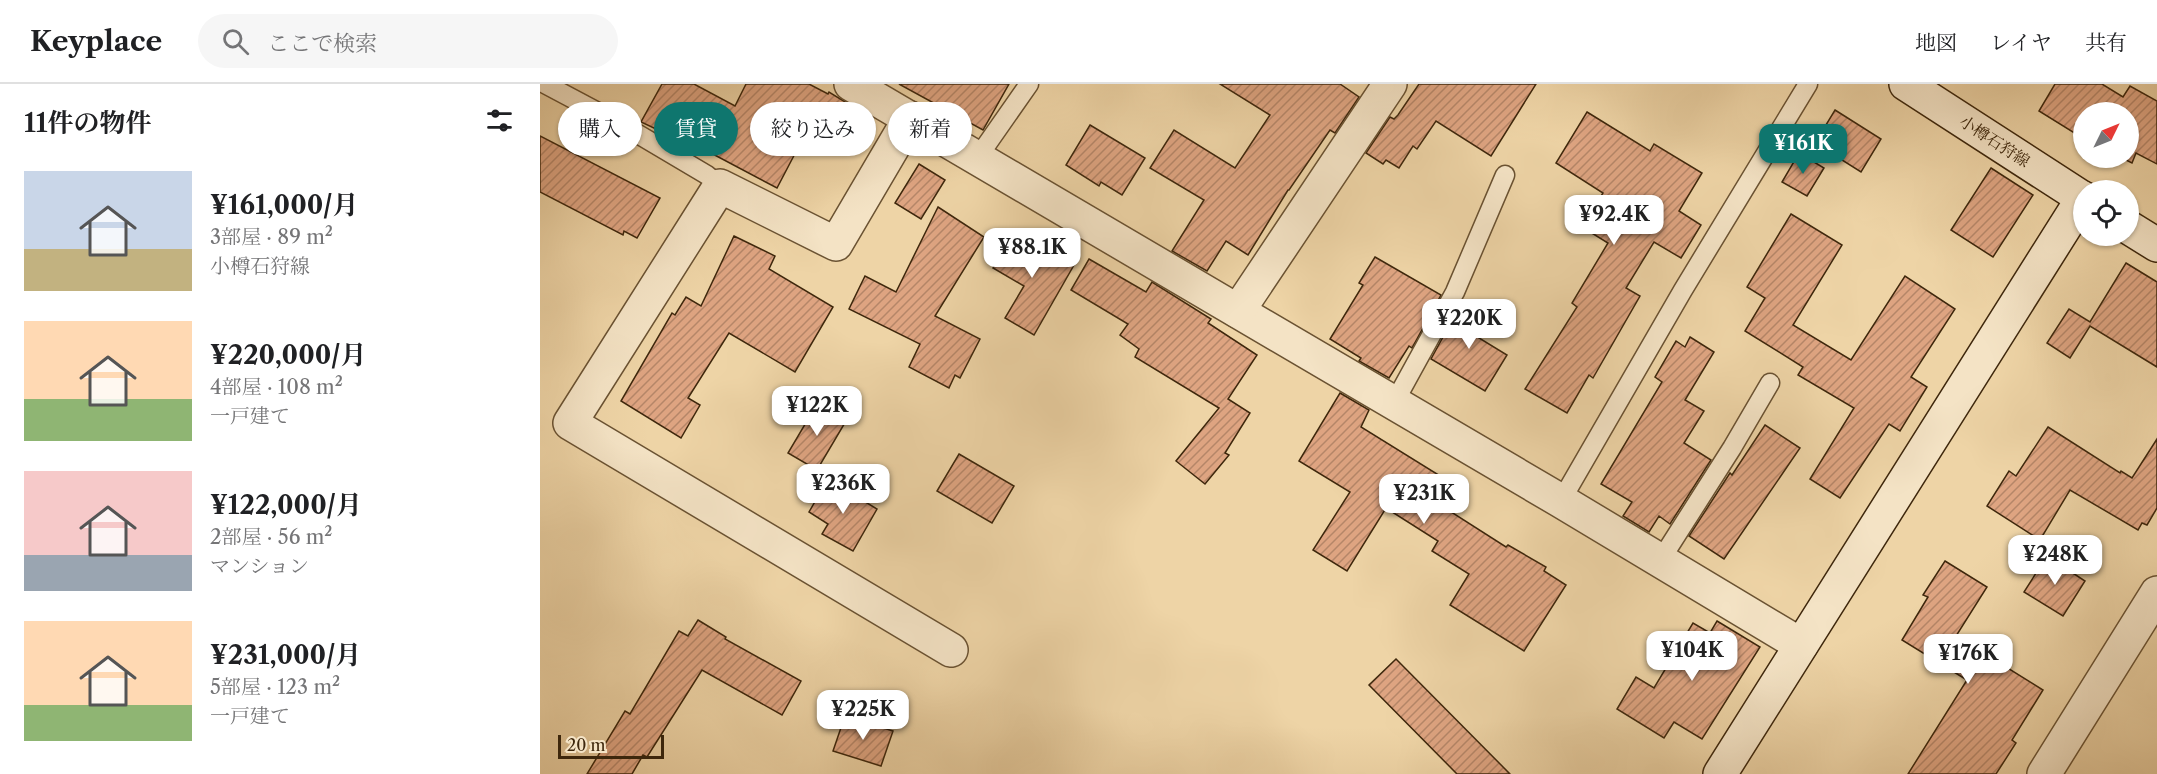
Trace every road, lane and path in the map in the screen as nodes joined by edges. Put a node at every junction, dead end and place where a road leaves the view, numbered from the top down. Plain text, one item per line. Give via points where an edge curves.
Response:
1 (545, 84) edge
2 (851, 84) edge
3 (1029, 84) edge
4 (1390, 84) edge
5 (1808, 84) edge
6 (1906, 84) edge
7 (888, 105) edge
8 (972, 154) edge
9 (888, 155) edge
10 (978, 157) junction
11 (1505, 175) dead end
12 (720, 186) junction
13 (2073, 193) edge
14 (2073, 215) edge
15 (2139, 234) edge
16 (2157, 245) edge
17 (1238, 311) junction
18 (1770, 383) dead end
19 (1394, 403) junction
20 (1561, 501) junction
21 (1660, 561) junction
22 (2157, 593) edge
23 (1802, 645) junction
24 (951, 650) dead end
25 (1720, 774) edge
26 (2044, 774) edge

1 - 12 lane via 626,127
2 - 7 street
3 - 10 lane
4 - 17 street
5 - 20 lane
6 - 13 street, 小樽石狩線
8 - 10 street
9 - 12 street via 836,244
10 - 17 street
11 - 19 lane via 1455,292
12 - 24 street via 570,423
14 - 23 street
15 - 16 street
17 - 19 street
18 - 21 lane
19 - 20 street
20 - 21 street
21 - 23 street
22 - 26 street
23 - 25 street

